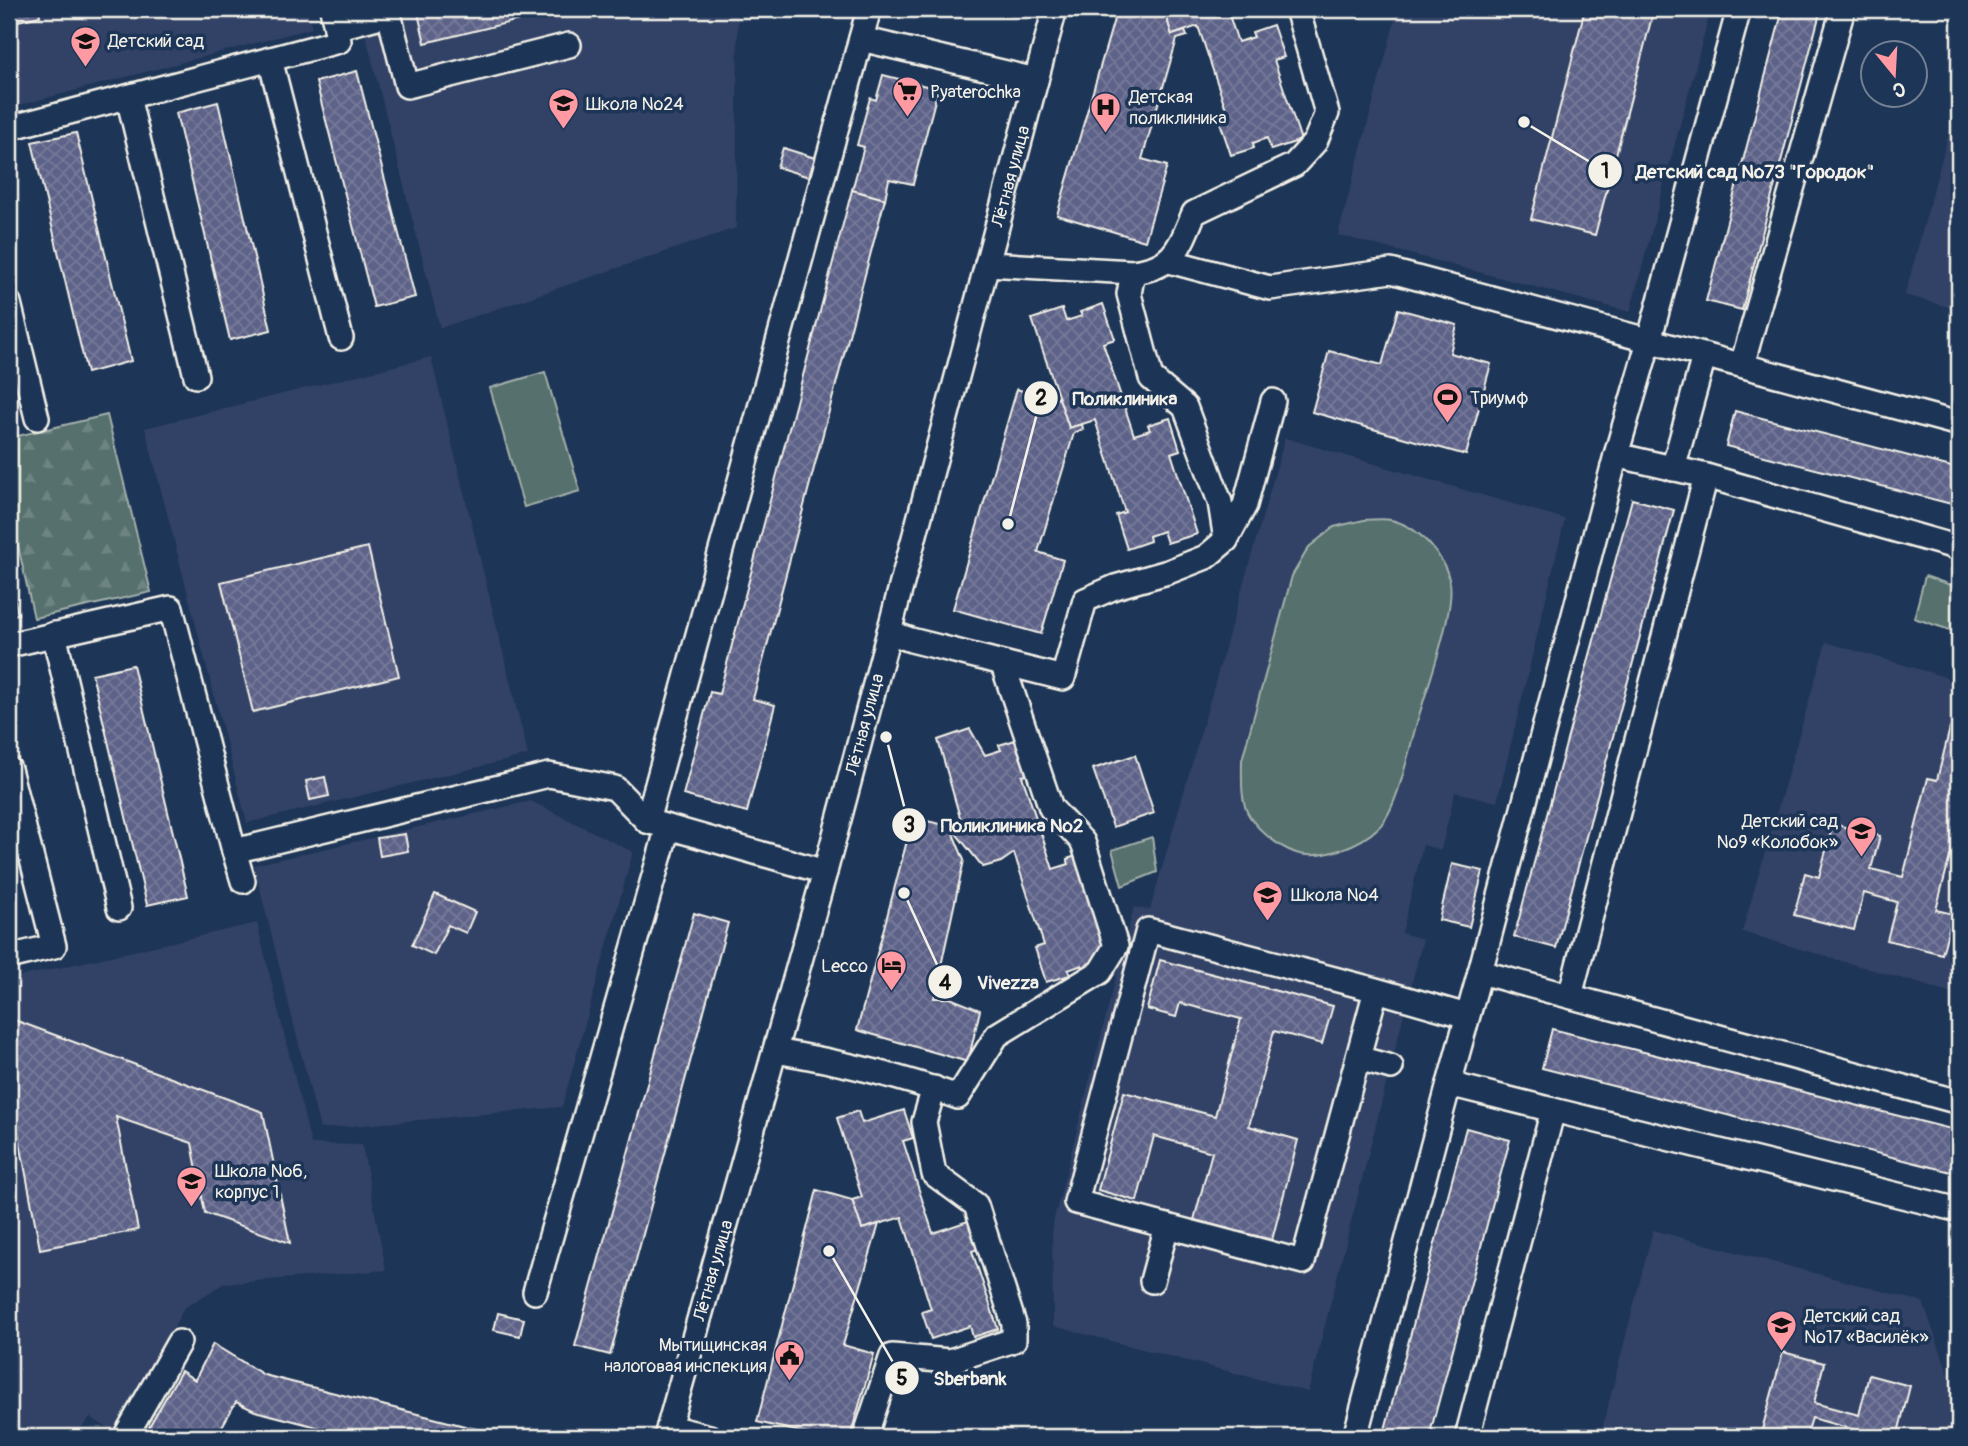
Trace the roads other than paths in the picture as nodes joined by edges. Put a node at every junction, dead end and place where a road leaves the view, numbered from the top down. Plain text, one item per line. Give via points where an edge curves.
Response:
1 (869, 9) edge
2 (1055, 9) edge
3 (1297, 9) edge
4 (1739, 9) edge
5 (1843, 9) edge
6 (388, 11) edge
7 (335, 18) edge
8 (861, 39) junction
9 (569, 45) dead end
10 (271, 59) junction
11 (1036, 80) junction
12 (128, 97) junction
13 (9, 128) edge
14 (1169, 261) junction
15 (987, 264) junction
16 (1133, 272) junction
17 (9, 303) edge
18 (341, 338) dead end
19 (1649, 341) junction
20 (1704, 356) junction
21 (1742, 365) junction
22 (195, 376) dead end
23 (1273, 401) dead end
24 (37, 418) dead end
25 (1959, 424) edge
26 (1616, 455) junction
27 (1673, 469) junction
28 (1706, 476) junction
29 (1226, 540) junction
30 (1959, 548) edge
31 (889, 632) junction
32 (54, 634) junction
33 (9, 645) edge
34 (1003, 664) junction
35 (9, 769) edge
36 (657, 824) junction
37 (234, 851) junction
38 (825, 872) junction
39 (243, 881) dead end
40 (119, 908) dead end
41 (9, 957) edge
42 (1480, 972) junction
43 (1376, 990) junction
44 (1570, 996) junction
45 (1467, 1016) junction
46 (775, 1051) junction
47 (1358, 1058) junction
48 (1391, 1067) dead end
49 (1449, 1084) junction
50 (934, 1088) junction
51 (1959, 1102) edge
52 (1553, 1110) junction
53 (1959, 1210) edge
54 (1167, 1226) junction
55 (1152, 1281) dead end
56 (535, 1292) dead end
57 (179, 1342) dead end
58 (668, 1432) edge
59 (125, 1437) edge
60 (710, 1437) edge
61 (866, 1437) edge
62 (1355, 1437) edge
63 (1467, 1437) edge

1 - 8 street
2 - 11 street, Лётная улица
3 - 14 street via 1327,113 1315,142 1294,165 1194,213
4 - 19 street
5 - 21 street
6 - 7 street
6 - 9 street via 407,86
7 - 10 street via 339,41
8 - 11 street
8 - 36 street
10 - 12 street
10 - 18 street
11 - 15 street, Лётная улица
12 - 13 street
12 - 22 street
14 - 16 street
14 - 19 street via 1270,288 1391,271
15 - 16 street
15 - 31 street, Лётная улица
16 - 29 street via 1129,294 1151,377 1185,407 1220,502
17 - 24 street
19 - 20 street
19 - 26 street
20 - 21 street
20 - 27 street
21 - 25 street
23 - 29 street via 1245,505
26 - 27 street
26 - 42 street
27 - 28 street
28 - 30 street
28 - 44 street
29 - 34 street via 1206,557 1085,600 1063,678
31 - 34 street
31 - 38 street, Лётная улица
32 - 33 street
32 - 37 street via 171,608
32 - 40 street
34 - 50 street via 1051,808 1083,842 1116,946 1100,972 997,1035 958,1097
35 - 41 street via 54,946
36 - 37 street via 615,788 549,775
36 - 38 street
36 - 56 street
37 - 39 street
38 - 46 street, Лётная улица
42 - 44 street
42 - 45 street
43 - 45 street
43 - 47 street
43 - 54 street via 1148,930 1076,1202
44 - 51 street
45 - 49 street
46 - 50 street
46 - 58 street, Лётная улица
47 - 48 street
47 - 54 street via 1303,1262
49 - 52 street
49 - 62 street
50 - 61 street via 924,1122 934,1174 976,1205 1014,1324 1014,1340 950,1361 891,1356
52 - 53 street
52 - 63 street
54 - 55 street
57 - 59 street
58 - 60 street

